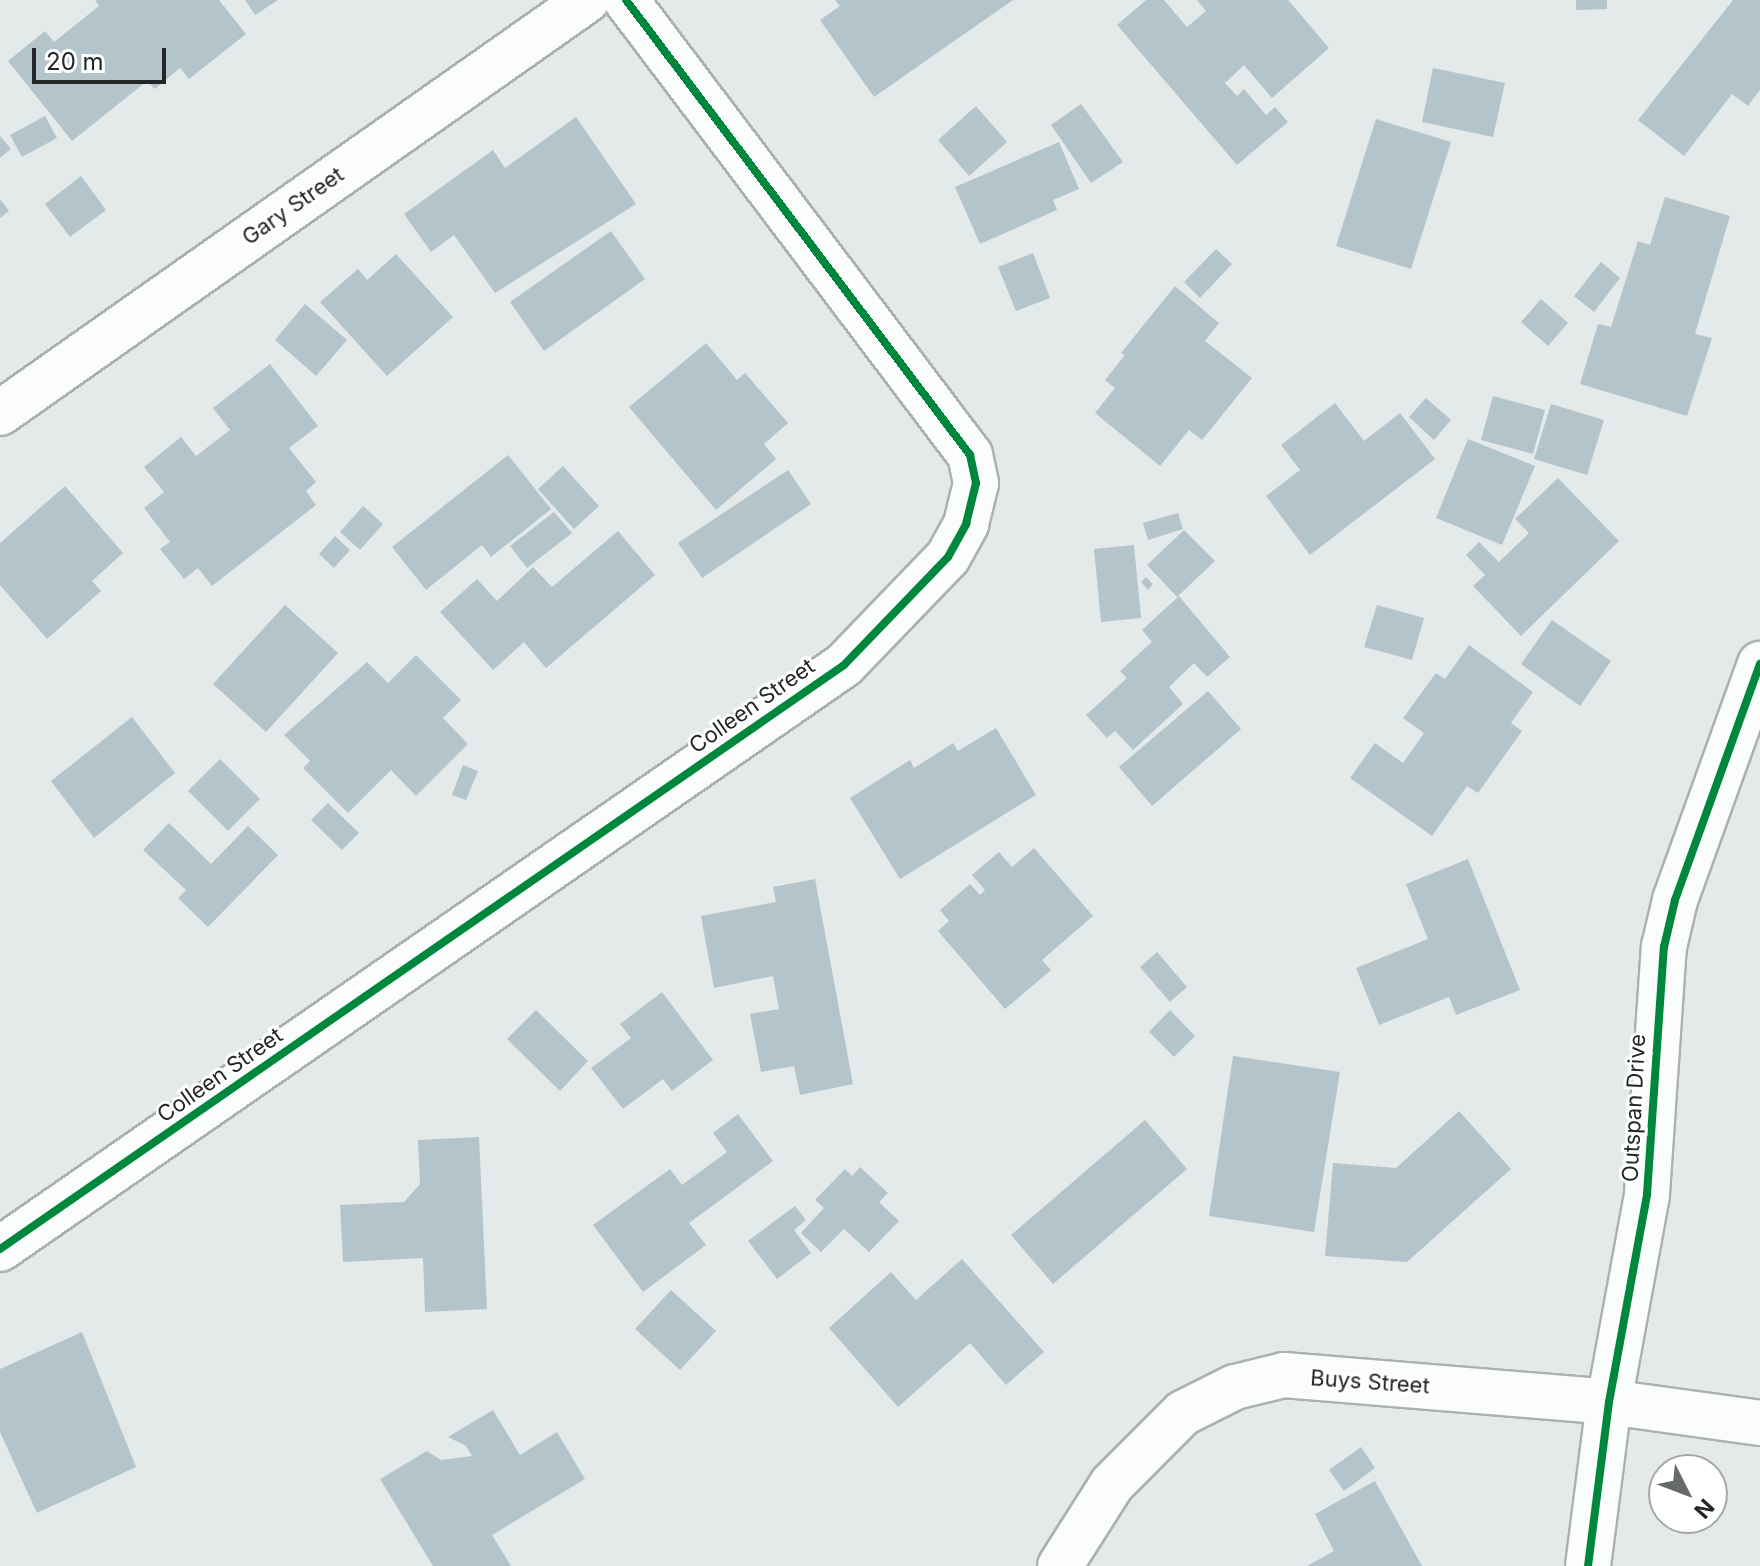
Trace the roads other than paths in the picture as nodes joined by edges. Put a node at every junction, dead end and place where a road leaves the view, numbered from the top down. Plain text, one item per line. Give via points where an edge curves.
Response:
1 (587, 0) edge
2 (626, 0) edge
3 (0, 413) edge
4 (1760, 664) edge
5 (0, 1249) edge
6 (1609, 1402) junction
7 (1760, 1423) edge
8 (1060, 1566) edge
9 (1588, 1566) edge

1 - 3 street, Gary Street
2 - 5 street, Colleen Street via 970,455 976,483 966,524 948,557 844,665
4 - 6 street, Outspan Drive via 1675,900 1664,947 1647,1194
6 - 7 street, Buys Street
6 - 8 street, Buys Street via 1284,1375 1235,1387 1183,1413 1112,1484
6 - 9 street, Outspan Drive

